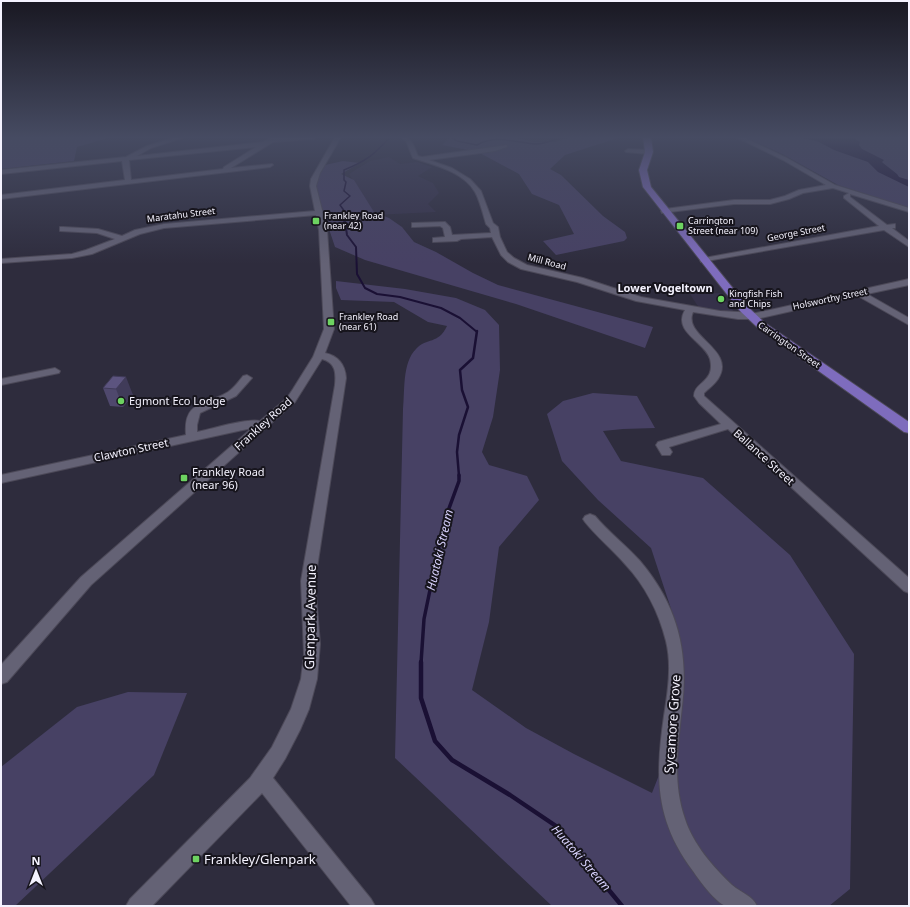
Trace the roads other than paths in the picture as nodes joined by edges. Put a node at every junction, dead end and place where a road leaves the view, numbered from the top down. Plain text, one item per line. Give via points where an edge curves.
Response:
1 (149, 179) edge
2 (314, 179) edge
3 (467, 179) edge
4 (644, 179) edge
5 (820, 179) edge
6 (128, 182) joint
7 (832, 186) junction
8 (850, 194) junction
9 (1, 197) edge
10 (909, 210) edge
11 (665, 211) junction
12 (320, 213) junction
13 (415, 225) dead end
14 (889, 226) junction
15 (63, 229) dead end
16 (496, 236) junction
17 (121, 238) junction
18 (909, 238) edge
19 (436, 240) dead end
20 (909, 245) edge
21 (704, 260) junction
22 (1, 261) edge
23 (909, 282) edge
24 (859, 293) junction
25 (690, 309) junction
26 (750, 316) junction
27 (909, 322) edge
28 (318, 355) junction
29 (55, 371) dead end
30 (247, 378) dead end
31 (1, 382) edge
32 (730, 425) junction
33 (262, 426) junction
34 (909, 429) edge
35 (192, 437) junction
36 (666, 452) dead end
37 (1, 478) edge
38 (590, 519) dead end
39 (909, 587) edge
40 (1, 677) edge
41 (262, 778) junction
42 (137, 906) edge
43 (364, 906) edge
44 (746, 906) edge

1 - 6 street
2 - 12 street, Frankley Road via 313,186
3 - 16 street, Mill Road via 476,187
4 - 11 main road, Carrington Street via 650,193
5 - 7 street
6 - 9 street
7 - 8 street
7 - 11 street via 801,191 770,202 738,202
8 - 10 street
8 - 14 street via 846,197
11 - 21 main road, Carrington Street
12 - 17 street, Maratahu Street via 174,224
12 - 28 street, Frankley Road via 329,329
13 - 16 street via 442,224 446,227 449,237
14 - 18 street
14 - 20 street
14 - 21 street, George Street
15 - 17 street via 98,231
16 - 19 street
16 - 25 street, Mill Road via 508,256 524,267 580,280 639,299
17 - 22 street, Maratahu Street via 72,256
21 - 26 main road, Carrington Street
23 - 24 street, Holsworthy Street
24 - 26 street, Holsworthy Street
24 - 27 street
25 - 26 street, Mill Road
25 - 32 street, Ballance Street via 687,323 712,352 717,364 714,377 699,392 699,396
26 - 34 main road, Carrington Street
28 - 33 street, Frankley Road via 291,400
28 - 41 street, Glenpark Avenue via 336,360 341,373 308,581 312,637 311,666 306,693 294,721
29 - 31 street
30 - 35 street via 229,396 195,412 190,423
32 - 36 street via 662,445
32 - 39 street, Ballance Street
33 - 35 street, Clawton Street via 256,424
33 - 40 street, Frankley Road via 86,581
35 - 37 street, Clawton Street
38 - 44 street, Sycamore Grove via 634,565 660,604 668,622 674,642 677,679 668,767 669,791 675,819 689,847 706,871 727,893
41 - 42 street, Glenpark Avenue
41 - 43 street

